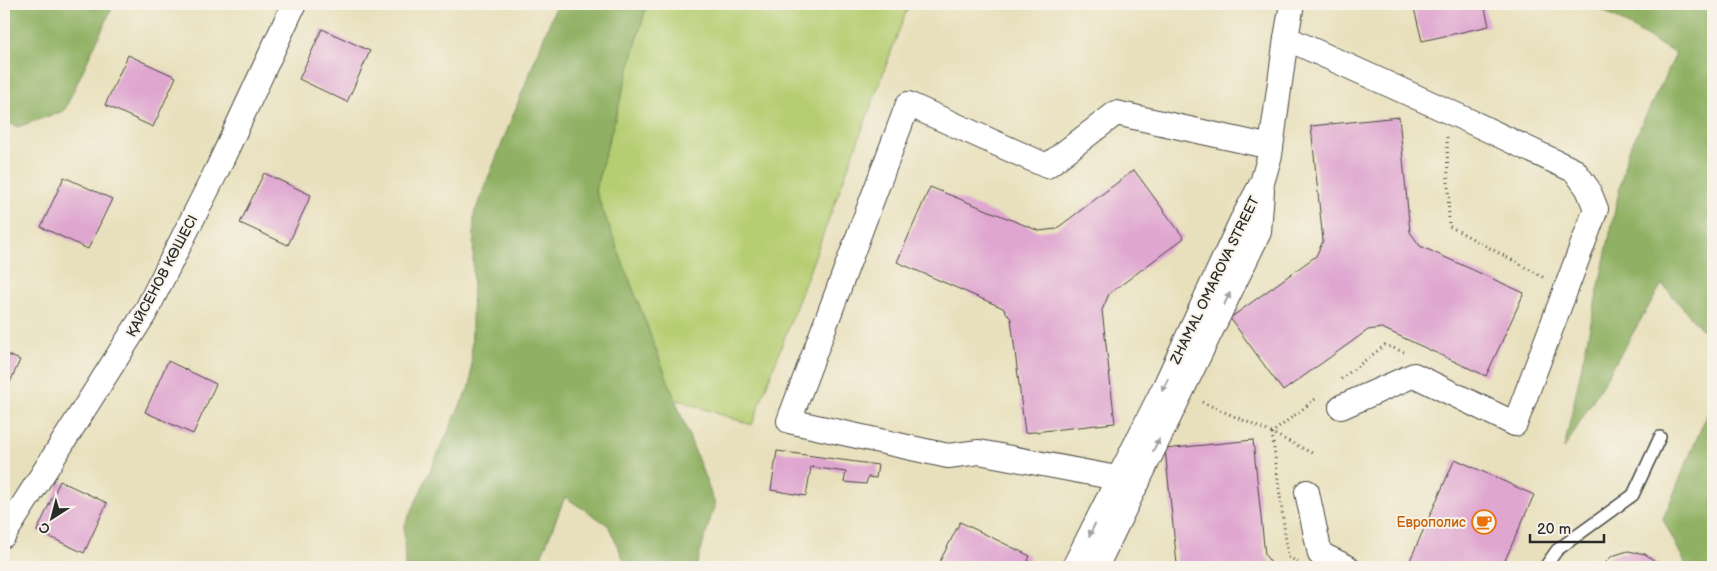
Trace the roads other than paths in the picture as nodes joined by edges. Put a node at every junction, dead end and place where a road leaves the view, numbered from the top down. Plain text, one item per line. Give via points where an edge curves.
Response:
1 (294, 4) edge
2 (1291, 8) edge
3 (1286, 38) junction
4 (1271, 147) junction
5 (1262, 183) junction
6 (1333, 399) road end
7 (1660, 437) dead end
8 (1128, 480) junction
9 (1307, 492) dead end
10 (4, 535) edge
11 (1074, 567) edge
12 (1096, 567) edge
13 (1347, 567) edge
14 (1545, 567) edge

1 - 10 street, ҚАЙСЕНОВ КӨШЕСІ via 217,170 145,313
2 - 3 street
3 - 4 street
3 - 6 street via 1575,171 1588,189 1596,209 1515,424 1414,375
4 - 5 street
4 - 8 street via 1116,112 1047,166 908,104 788,421 948,456 978,452
5 -> 8 street, ZHAMAL OMAROVA STREET via 1164,386
8 -> 5 street, ZHAMAL OMAROVA STREET via 1182,393 1259,232
7 - 14 lane via 1633,495 1557,550
8 -> 11 street, ZHAMAL OMAROVA STREET
8 - 12 street, ZHAMAL OMAROVA STREET
9 - 13 street via 1320,554

